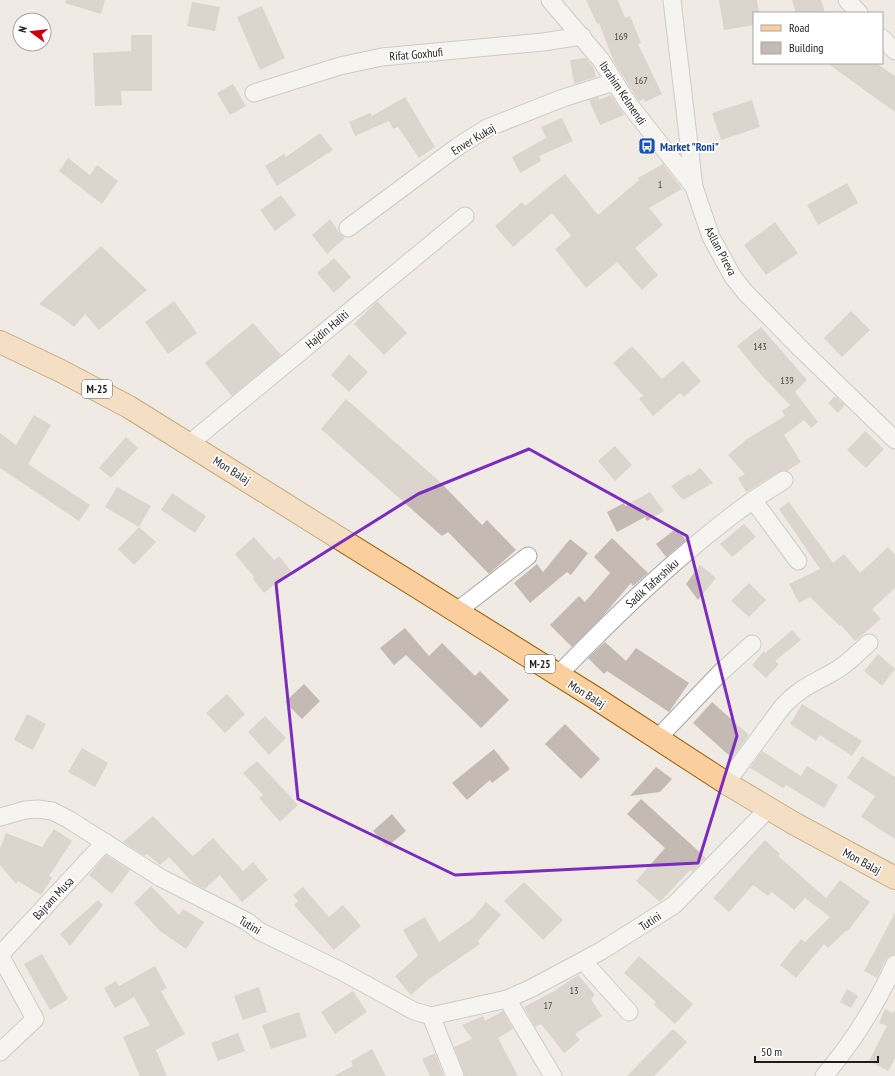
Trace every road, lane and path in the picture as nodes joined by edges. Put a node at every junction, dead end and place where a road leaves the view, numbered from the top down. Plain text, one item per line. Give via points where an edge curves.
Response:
1 (550, 0) edge
2 (672, 0) edge
3 (847, 0) edge
4 (859, 12) edge
5 (582, 36) junction
6 (883, 39) edge
7 (895, 51) edge
8 (614, 82) junction
9 (254, 93) dead end
10 (694, 187) junction
11 (465, 216) dead end
12 (348, 228) dead end
13 (0, 342) edge
14 (895, 440) edge
15 (190, 443) junction
16 (784, 480) dead end
17 (754, 500) junction
18 (528, 556) dead end
19 (798, 561) dead end
20 (457, 611) junction
21 (869, 643) dead end
22 (752, 644) dead end
23 (558, 675) junction
24 (657, 739) junction
25 (726, 784) junction
26 (768, 809) junction
27 (0, 817) edge
28 (105, 842) junction
29 (895, 878) edge
30 (0, 955) edge
31 (583, 961) junction
32 (895, 964) edge
33 (507, 999) junction
34 (628, 1012) dead end
35 (431, 1016) junction
36 (0, 1052) edge
37 (456, 1076) edge
38 (552, 1076) edge
39 (824, 1076) edge

1 - 5 street, Ibrahim Kelmendi
2 - 10 street, Asllan Pireva
3 - 4 street
5 - 8 street, Ibrahim Kelmendi via 602,60
5 - 9 street, Rifat Goxhufi via 382,57 340,66
6 - 7 street
8 - 10 street, Ibrahim Kelmendi
8 - 12 street, Enver Kukaj via 563,98 487,128 457,147
10 - 14 street, Asllan Pireva via 711,236 721,258 737,282 801,349
11 - 15 street, Hajdin Haliti
13 - 15 main road, Mon Balaj / M-25 via 123,403
15 - 20 main road, Mon Balaj / M-25
16 - 17 street, Sadik Tafarshiku
17 - 19 street
17 - 23 street, Sadik Tafarshiku via 692,547 608,624
18 - 20 street
20 - 23 main road, Mon Balaj / M-25
21 - 25 street via 836,671 808,684 794,695 783,706
22 - 24 street via 721,672
23 - 24 main road, Mon Balaj / M-25
24 - 25 main road, Mon Balaj / M-25
25 - 26 main road, Mon Balaj / M-25
26 - 29 main road, Mon Balaj / M-25
26 - 31 street, Tutini via 674,905
27 - 28 street, Tutini via 25,810 52,811
28 - 30 street, Bajram Musa
28 - 35 street, Tutini via 161,878 248,922 259,931 343,972 414,1011
30 - 36 street, Bajram Musa via 35,1019
31 - 33 street, Tutini
31 - 34 street
32 - 39 street via 848,1048
33 - 35 street, Tutini
33 - 38 street
35 - 37 street

